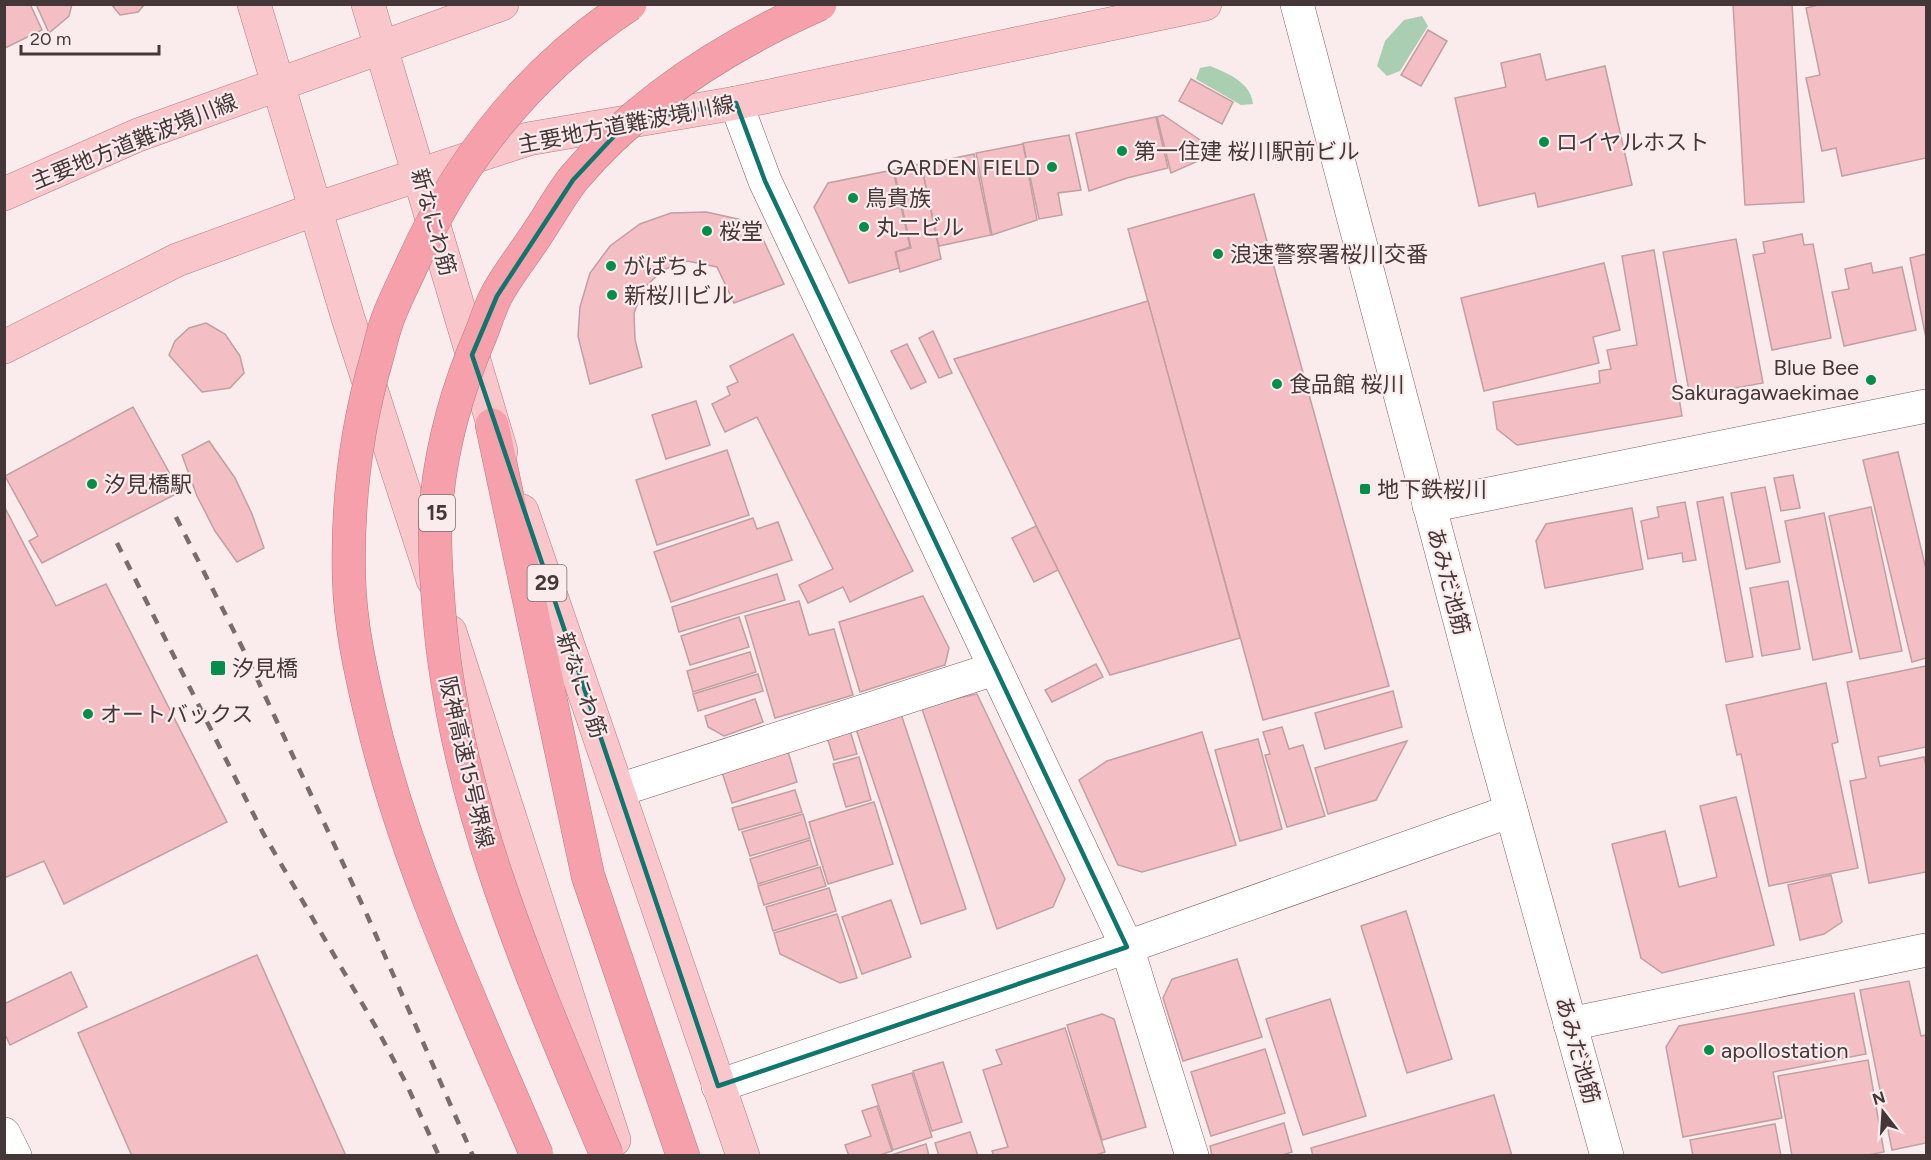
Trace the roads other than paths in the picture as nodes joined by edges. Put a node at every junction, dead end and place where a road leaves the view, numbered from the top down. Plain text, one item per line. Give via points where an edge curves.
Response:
1 (254, 4) edge
2 (368, 4) edge
3 (501, 4) edge
4 (630, 4) edge
5 (820, 4) edge
6 (1205, 4) edge
7 (1297, 4) edge
8 (381, 47) junction
9 (278, 84) junction
10 (736, 103) junction
11 (420, 174) junction
12 (4, 194) edge
13 (316, 209) junction
14 (4, 347) edge
15 (1926, 406) edge
16 (492, 425) junction
17 (1429, 506) junction
18 (994, 669) junction
19 (619, 790) junction
20 (1511, 811) junction
21 (1127, 947) junction
22 (1926, 950) edge
23 (1570, 1024) junction
24 (718, 1086) junction
25 (4, 1134) edge
26 (15, 1155) edge
27 (537, 1155) edge
28 (607, 1155) edge
29 (619, 1155) edge
30 (684, 1155) edge
31 (743, 1155) edge
32 (1192, 1155) edge
33 (1607, 1155) edge

1 - 9 main road
2 - 8 main road, 新なにわ筋 / 29
3 - 8 main road, 主要地方道難波境川線
4 - 27 highway, bridge via 555,61 504,115 459,174 424,237 388,316 364,400 351,488 349,580 359,664 378,745 433,908
5 - 28 highway, 阪神高速15号堺線 / 15, bridge via 718,56 663,93 616,134 573,180 497,296 468,364 448,431 437,497 436,568 442,652 455,728 472,799 508,909
6 - 10 main road, 主要地方道難波境川線
7 - 17 street, あみだ池筋
8 - 9 main road, 主要地方道難波境川線
8 - 11 main road, 新なにわ筋 / 29
9 - 12 main road, 主要地方道難波境川線 via 138,135
9 - 13 main road
10 - 11 main road, 主要地方道難波境川線 via 528,139
10 - 18 street via 765,181
11 - 13 main road, 主要地方道難波境川線
11 - 16 main road, 新なにわ筋 / 29
13 - 14 main road, 主要地方道難波境川線 via 177,260
13 - 29 main road
15 - 17 street
16 - 19 main road, 新なにわ筋 / 29
16 - 30 highway via 588,876
17 - 20 street, あみだ池筋
18 - 19 street
18 - 21 street
19 - 24 main road, 新なにわ筋 / 29
20 - 21 street
20 - 23 street, あみだ池筋
21 - 24 street
21 - 32 street
22 - 23 street
23 - 33 street, あみだ池筋
24 - 31 main road, 新なにわ筋 / 29
25 - 26 street

